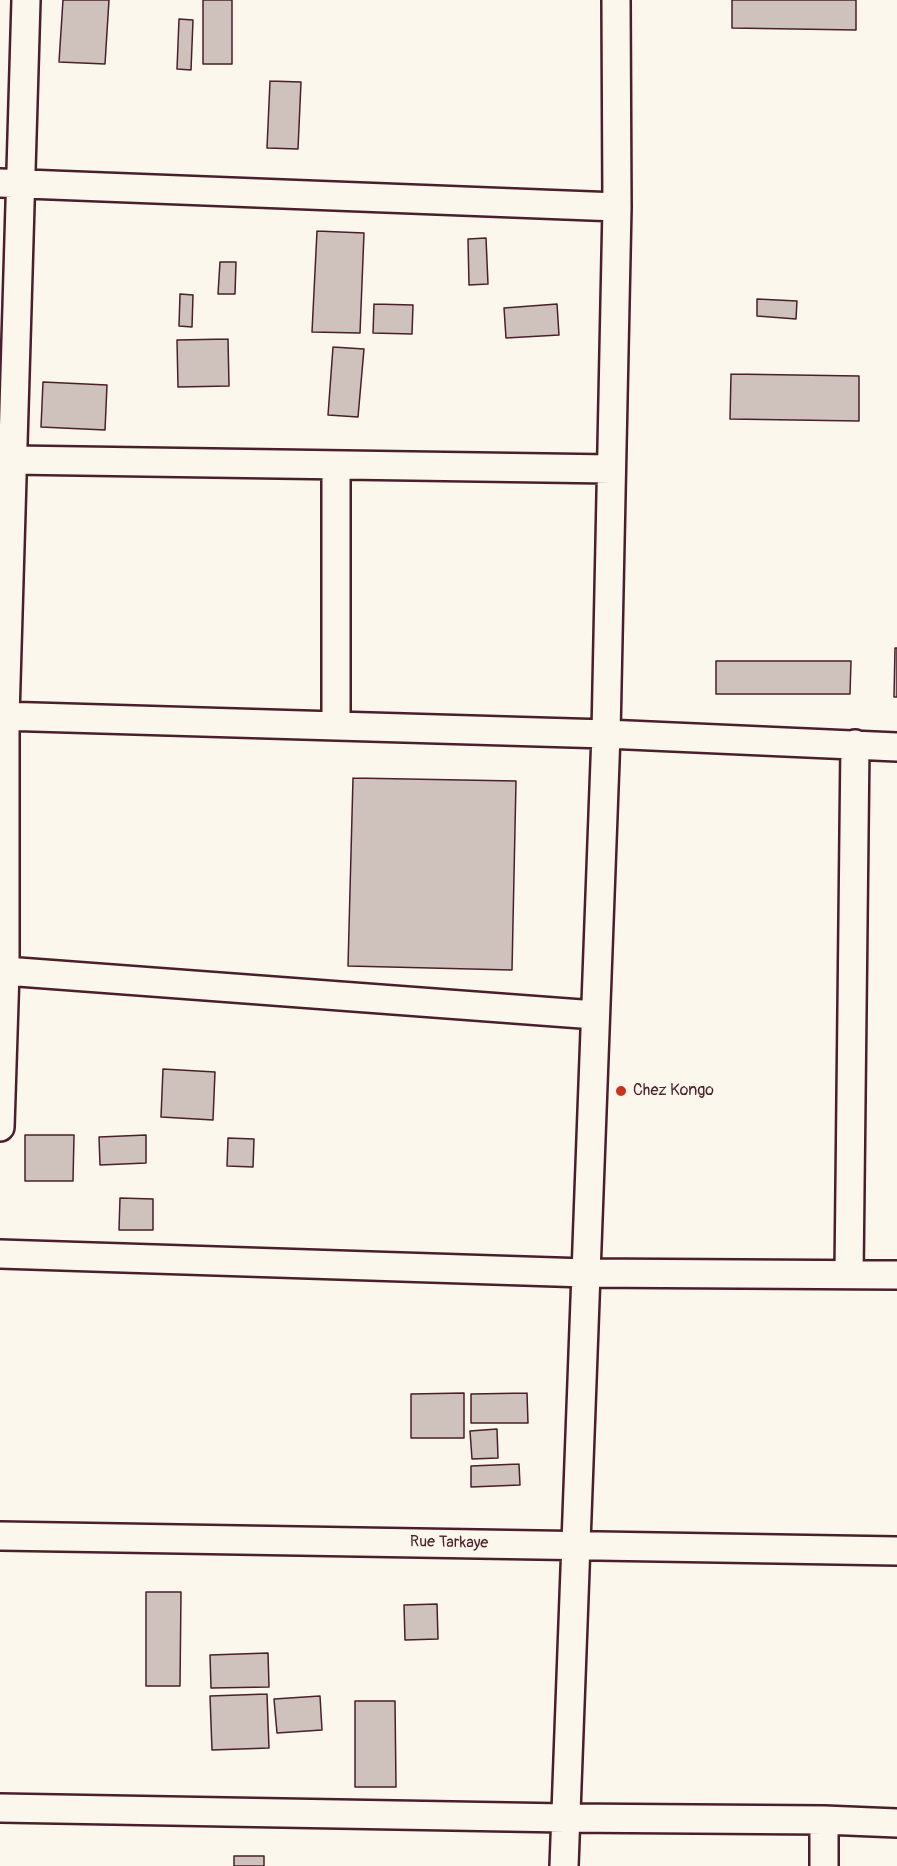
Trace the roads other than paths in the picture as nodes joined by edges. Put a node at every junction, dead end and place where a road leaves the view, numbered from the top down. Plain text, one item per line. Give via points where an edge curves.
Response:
1 (26, 0) edge
2 (616, 0) edge
3 (10, 184) edge
4 (617, 207) junction
5 (13, 460) junction
6 (336, 466) junction
7 (610, 469) junction
8 (3, 716) edge
9 (336, 726) junction
10 (606, 734) junction
11 (855, 744) junction
12 (897, 747) edge
13 (6, 971) junction
14 (595, 1015) junction
15 (0, 1127) edge
16 (0, 1254) edge
17 (585, 1273) junction
18 (849, 1274) junction
19 (897, 1275) edge
20 (0, 1536) edge
21 (576, 1545) junction
22 (897, 1551) edge
23 (0, 1808) edge
24 (565, 1818) junction
25 (824, 1820) junction
26 (897, 1823) edge
27 (564, 1866) edge
28 (824, 1866) edge

1 - 3 street
2 - 4 street
3 - 4 street
3 - 5 street
4 - 7 street
5 - 6 street
5 - 8 street
6 - 7 street
6 - 9 street
7 - 10 street
8 - 9 street
8 - 13 street
9 - 10 street
10 - 11 street
10 - 14 street
11 - 12 street
11 - 18 street
13 - 14 street
13 - 15 street
14 - 17 street
16 - 17 street
17 - 18 street
17 - 21 street
18 - 19 street
20 - 21 street, Rue Tarkaye
21 - 22 street, Rue Tarkaye
21 - 24 street
23 - 24 street
24 - 25 street
24 - 27 street
25 - 26 street
25 - 28 street

